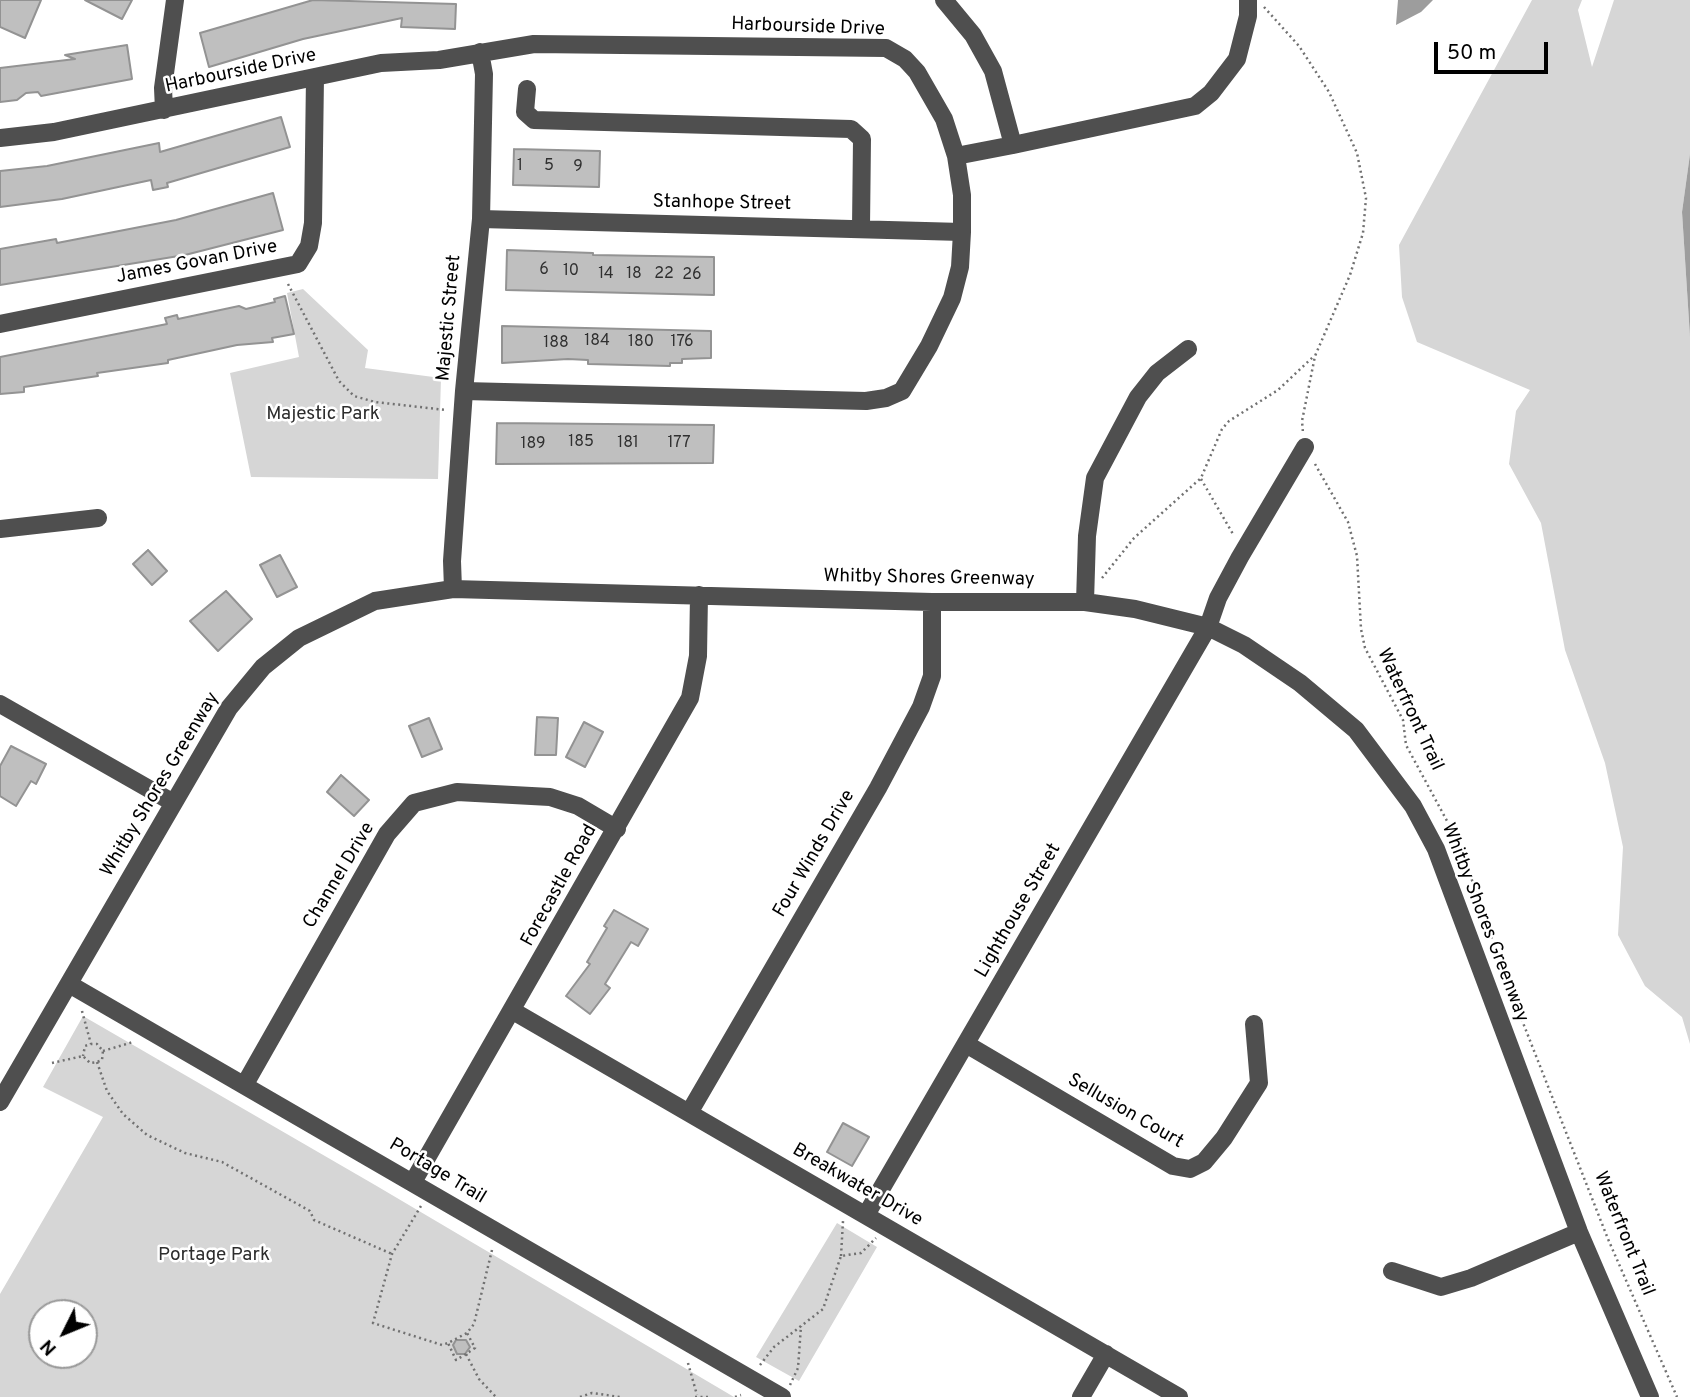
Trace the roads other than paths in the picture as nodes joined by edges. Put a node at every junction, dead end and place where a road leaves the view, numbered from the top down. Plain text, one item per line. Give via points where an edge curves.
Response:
1 (175, 0) edge
2 (945, 0) edge
3 (1248, 0) edge
4 (480, 52) junction
5 (316, 77) junction
6 (527, 89) dead end
7 (164, 110) junction
8 (0, 138) edge
9 (1013, 145) junction
10 (956, 156) junction
11 (481, 219) junction
12 (861, 227) junction
13 (962, 232) junction
14 (0, 324) edge
15 (1188, 349) dead end
16 (464, 391) junction
17 (1305, 447) road end
18 (98, 518) dead end
19 (0, 529) edge
20 (453, 589) junction
21 (699, 595) junction
22 (932, 602) junction
23 (1086, 602) junction
24 (1208, 627) junction
25 (0, 704) edge
26 (172, 802) junction
27 (617, 829) junction
28 (69, 984) junction
29 (513, 1011) junction
30 (1254, 1024) dead end
31 (966, 1044) junction
32 (244, 1084) junction
33 (0, 1102) edge
34 (689, 1113) junction
35 (413, 1182) junction
36 (866, 1215) junction
37 (1579, 1232) junction
38 (1392, 1271) dead end
39 (1106, 1354) junction
40 (763, 1392) edge
41 (786, 1392) edge
42 (1081, 1397) edge
43 (1179, 1397) edge
44 (1650, 1397) edge

1 - 7 street
2 - 9 street via 973,35 993,71
3 - 9 street via 1237,59 1195,106
4 - 5 street, Harbourside Drive via 381,63
4 - 10 street, Harbourside Drive via 534,44 886,48 917,72 944,119
4 - 11 street, Majestic Street via 484,74
5 - 7 street, Harbourside Drive
5 - 14 street, James Govan Drive via 311,234 298,264
6 - 12 street via 525,112 534,120 851,128 862,139
7 - 8 street, Harbourside Drive
9 - 10 street
10 - 13 street, Harbourside Drive
11 - 12 street, Stanhope Street
11 - 16 street, Majestic Street
12 - 13 street, Stanhope Street
13 - 16 street, Harbourside Drive via 952,298 902,391 886,398
15 - 23 street via 1157,373 1138,397 1095,478 1087,536
16 - 20 street, Majestic Street
17 - 24 street, Lighthouse Street via 1240,557
18 - 19 street
20 - 21 street, Whitby Shores Greenway
20 - 26 street, Whitby Shores Greenway via 375,600 299,638 263,667 229,708
21 - 22 street, Whitby Shores Greenway
21 - 27 street, Forecastle Road via 698,656 690,698
22 - 23 street, Whitby Shores Greenway
22 - 34 street, Four Winds Drive via 932,676 920,707 878,788
23 - 24 street, Whitby Shores Greenway via 1135,608
24 - 31 street, Lighthouse Street
24 - 37 street, Whitby Shores Greenway via 1300,683 1356,730 1413,806 1436,849
25 - 26 street
26 - 28 street, Whitby Shores Greenway
27 - 29 street, Forecastle Road
27 - 32 street, Channel Drive via 578,806 550,797 457,792 414,803 387,834
28 - 32 street, Portage Trail
28 - 33 street, Whitby Shores Greenway
29 - 34 street, Breakwater Drive
29 - 35 street, Forecastle Road
30 - 31 street, Sellusion Court via 1259,1083 1224,1138 1204,1162 1190,1169 1173,1166
31 - 36 street, Lighthouse Street
32 - 35 street, Portage Trail
34 - 36 street, Breakwater Drive
35 - 40 street, Portage Trail
36 - 39 street, Breakwater Drive
37 - 38 street via 1441,1287
37 - 44 street, Whitby Shores Greenway
39 - 42 street
39 - 43 street, Breakwater Drive
40 - 41 street, Portage Trail

